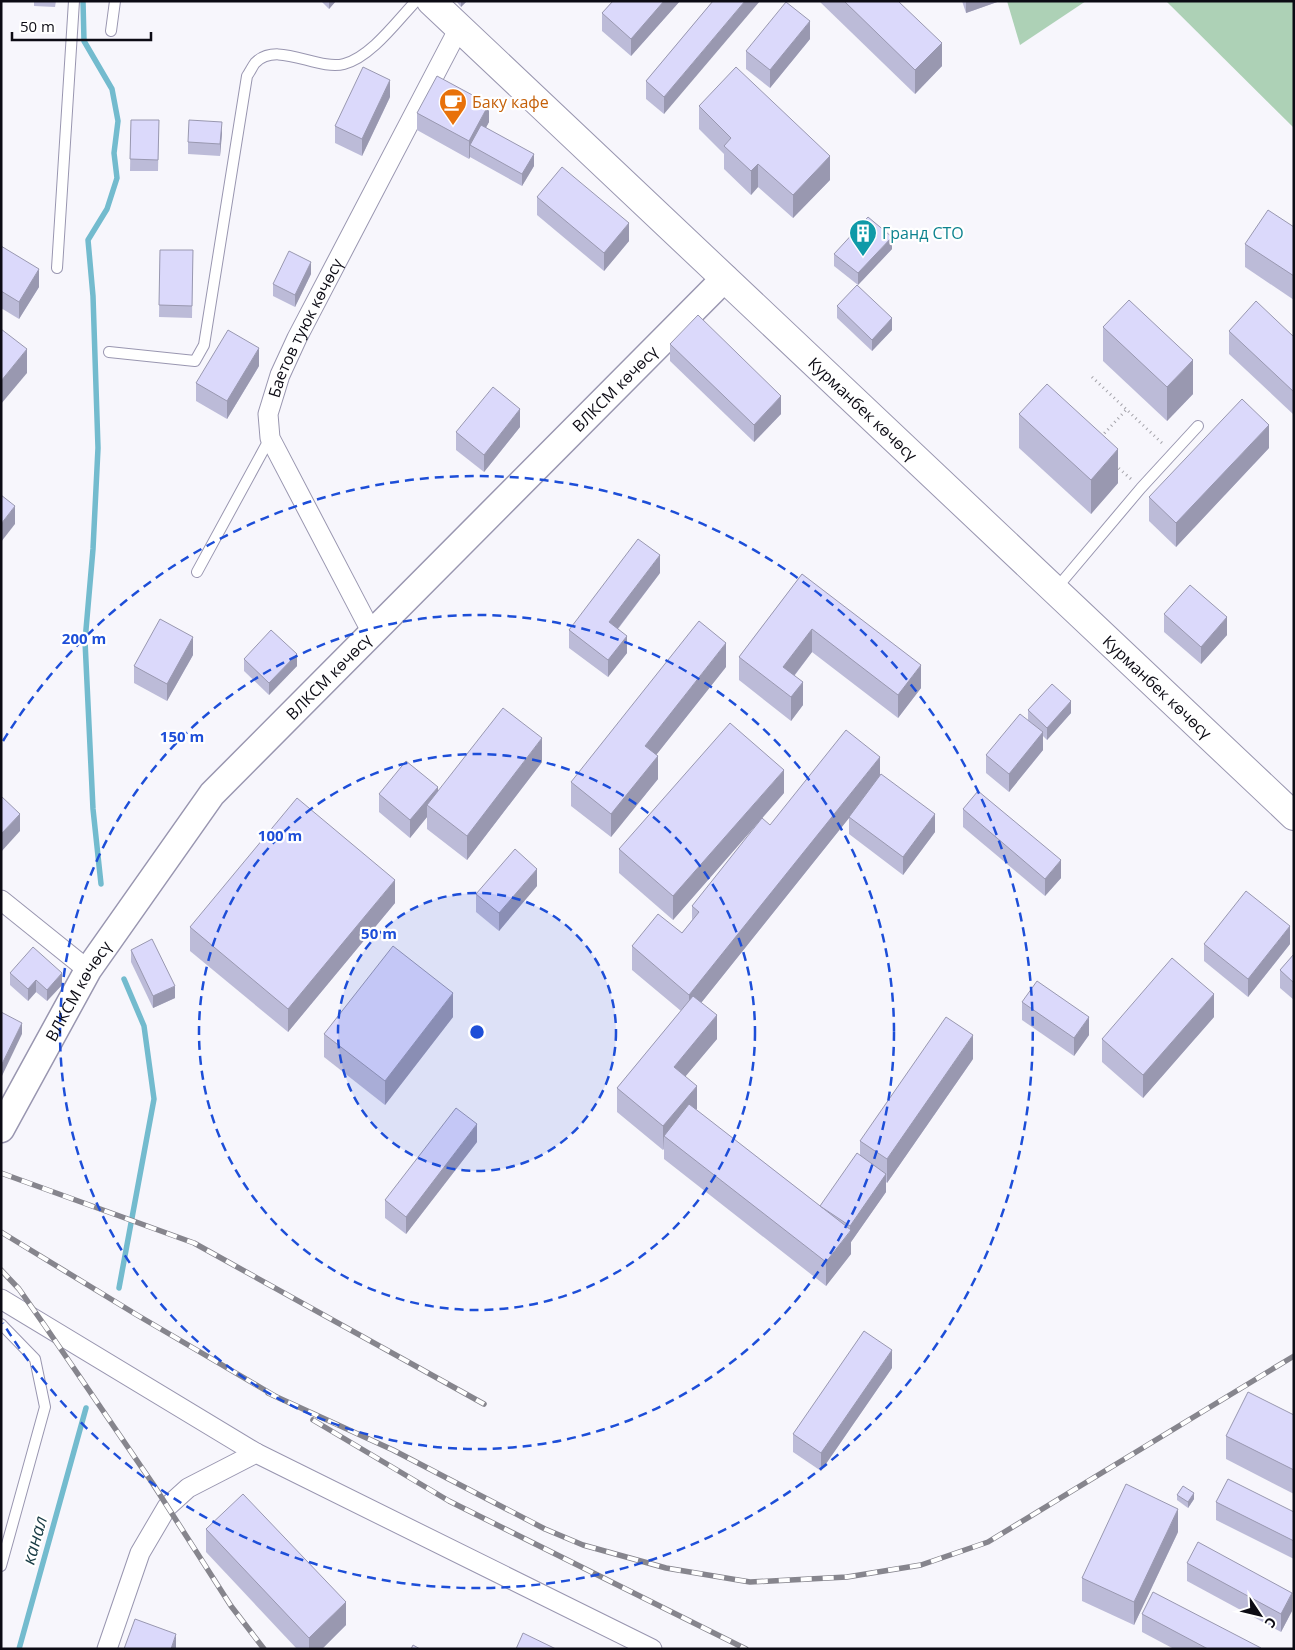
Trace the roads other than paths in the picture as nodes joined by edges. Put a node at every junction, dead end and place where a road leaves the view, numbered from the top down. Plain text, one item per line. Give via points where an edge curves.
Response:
1 (74, 1) edge
2 (115, 1) edge
3 (416, 1) edge
4 (431, 1) edge
5 (459, 28) junction
6 (111, 31) dead end
7 (57, 268) dead end
8 (725, 278) junction
9 (109, 352) dead end
10 (1198, 426) dead end
11 (270, 438) junction
12 (197, 572) dead end
13 (1055, 590) junction
14 (372, 633) junction
15 (1294, 816) edge
16 (1, 900) edge
17 (88, 970) junction
18 (1, 1129) edge
19 (1, 1299) edge
20 (1, 1324) edge
21 (256, 1453) junction
22 (1, 1566) edge
23 (107, 1649) edge
24 (652, 1649) edge

1 - 7 lane
2 - 6 lane
3 - 9 lane via 361,57 343,64 323,65 289,55 272,54 256,63 247,76 204,345 195,361
4 - 5 main road, Курманбек көчөсү
5 - 8 main road, Курманбек көчөсү
5 - 11 street, Баетов туюк көчөсү via 297,338 280,375 268,414
8 - 13 main road, Курманбек көчөсү
8 - 14 street, ВЛКСМ көчөсү
10 - 13 lane
11 - 12 lane
11 - 14 street, Баетов туюк көчөсү
13 - 15 main road, Курманбек көчөсү
14 - 17 street, ВЛКСМ көчөсү via 212,794
16 - 17 street
17 - 18 street, ВЛКСМ көчөсү
19 - 21 street
20 - 22 lane via 35,1359 45,1406
21 - 23 street via 188,1488 167,1507 140,1553
21 - 24 street

